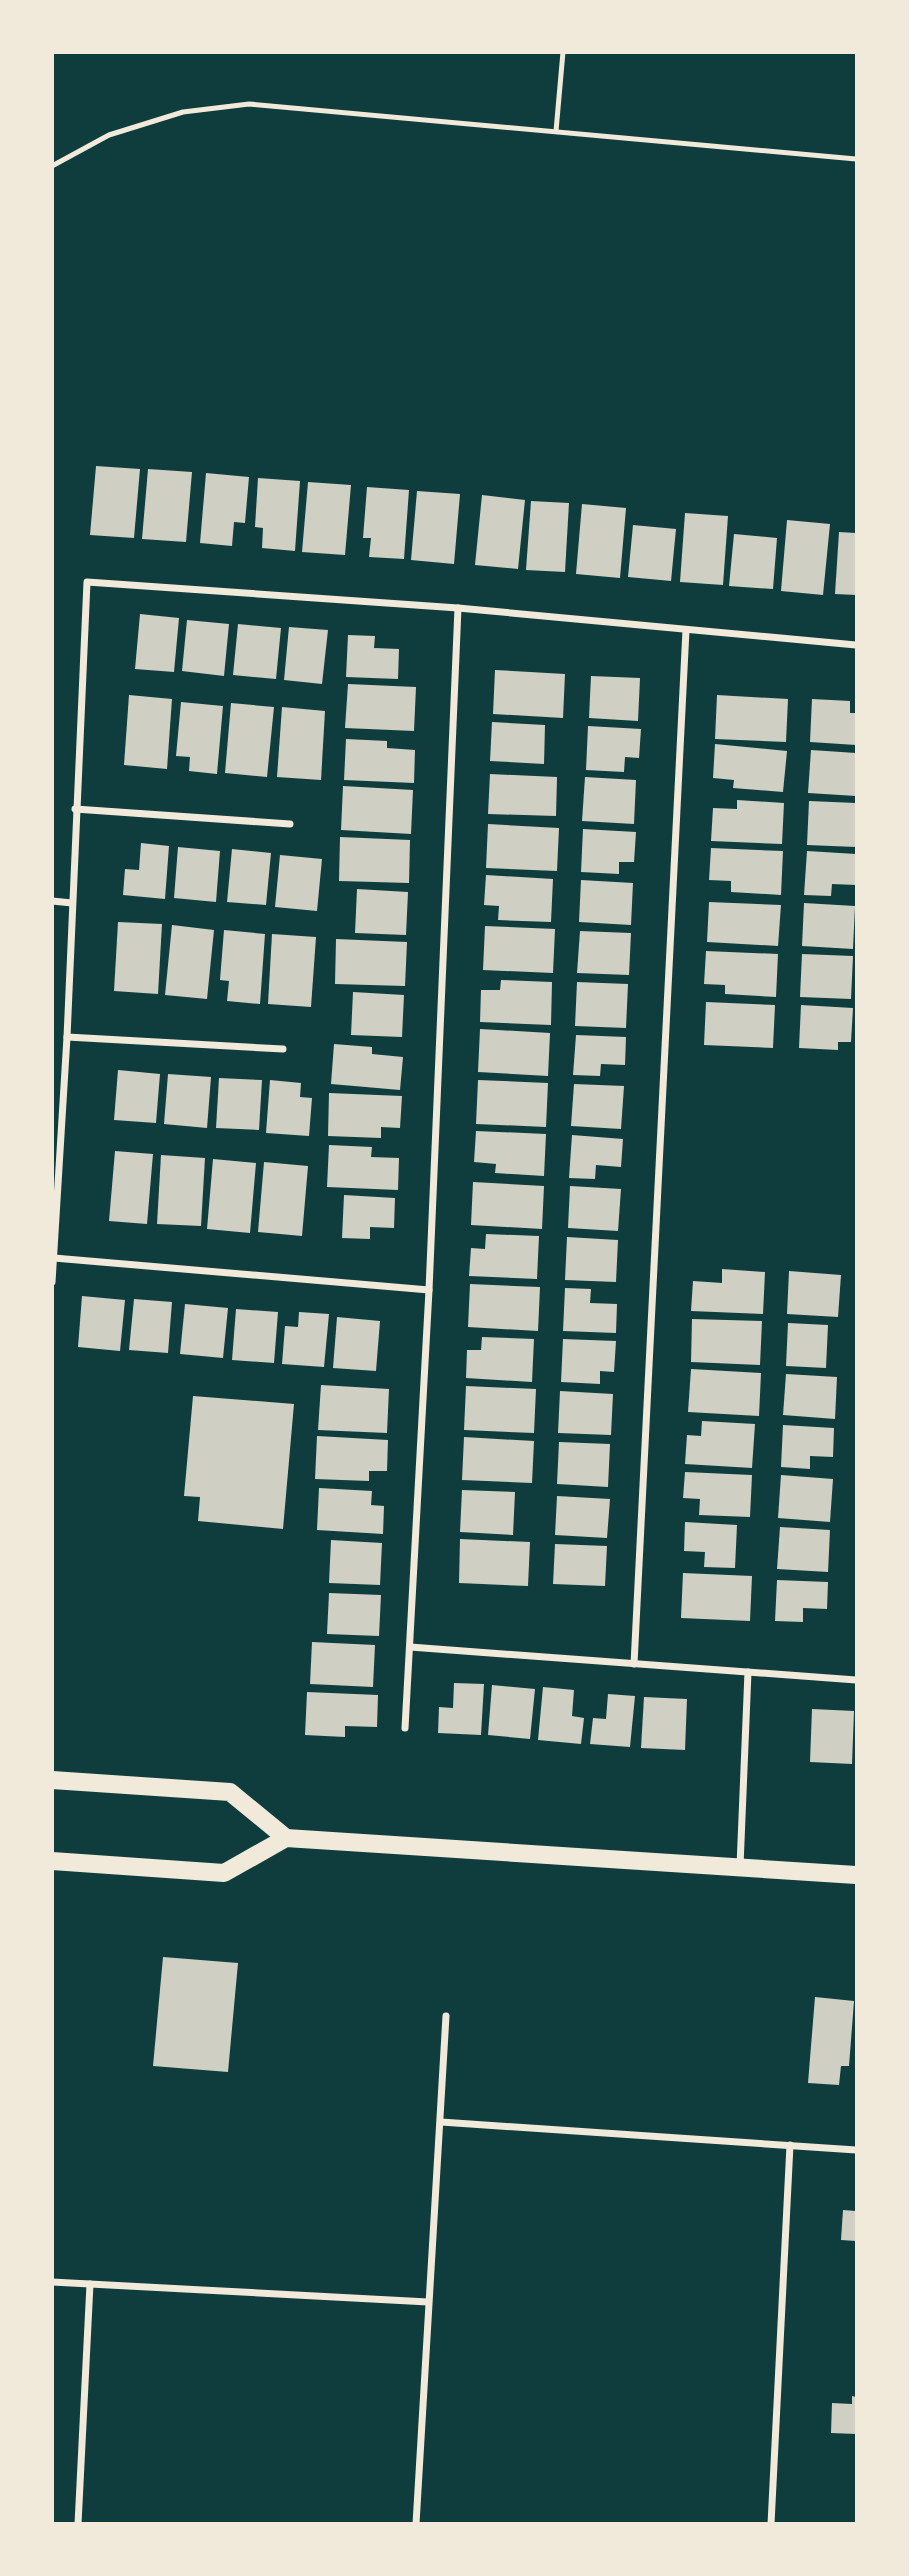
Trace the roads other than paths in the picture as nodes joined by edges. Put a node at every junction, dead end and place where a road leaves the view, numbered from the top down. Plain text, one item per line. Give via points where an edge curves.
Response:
1 (563, 52) edge
2 (556, 131) junction
3 (856, 159) edge
4 (52, 166) edge
5 (458, 608) junction
6 (685, 630) junction
7 (856, 645) edge
8 (75, 809) junction
9 (290, 824) dead end
10 (52, 901) edge
11 (72, 902) junction
12 (67, 1037) junction
13 (283, 1049) dead end
14 (54, 1258) junction
15 (52, 1282) edge
16 (429, 1290) junction
17 (410, 1647) junction
18 (634, 1664) junction
19 (748, 1672) junction
20 (856, 1680) edge
21 (405, 1728) dead end
22 (52, 1780) edge
23 (286, 1838) junction
24 (52, 1861) edge
25 (740, 1867) junction
26 (856, 1875) edge
27 (446, 2016) dead end
28 (440, 2122) junction
29 (790, 2145) junction
30 (856, 2150) edge
31 (52, 2282) edge
32 (90, 2284) junction
33 (428, 2302) junction
34 (78, 2524) edge
35 (416, 2524) edge
36 (771, 2524) edge

1 - 2 lane
2 - 3 lane
2 - 4 lane via 249,104 183,112 108,135
5 - 6 street
5 - 8 street via 87,582
5 - 16 street
6 - 7 street
6 - 18 street
8 - 9 street
8 - 11 street
10 - 11 street
11 - 12 street
12 - 13 street
12 - 14 street
14 - 15 street
14 - 16 street
16 - 17 street
17 - 18 street
17 - 21 street
18 - 19 street
19 - 20 street
19 - 25 street
22 - 23 main road via 230,1792
23 - 24 main road via 225,1873
23 - 25 main road
25 - 26 main road
27 - 28 street
28 - 29 street
28 - 33 street
29 - 30 street
29 - 36 street
31 - 32 street
32 - 33 street
32 - 34 street
33 - 35 street

